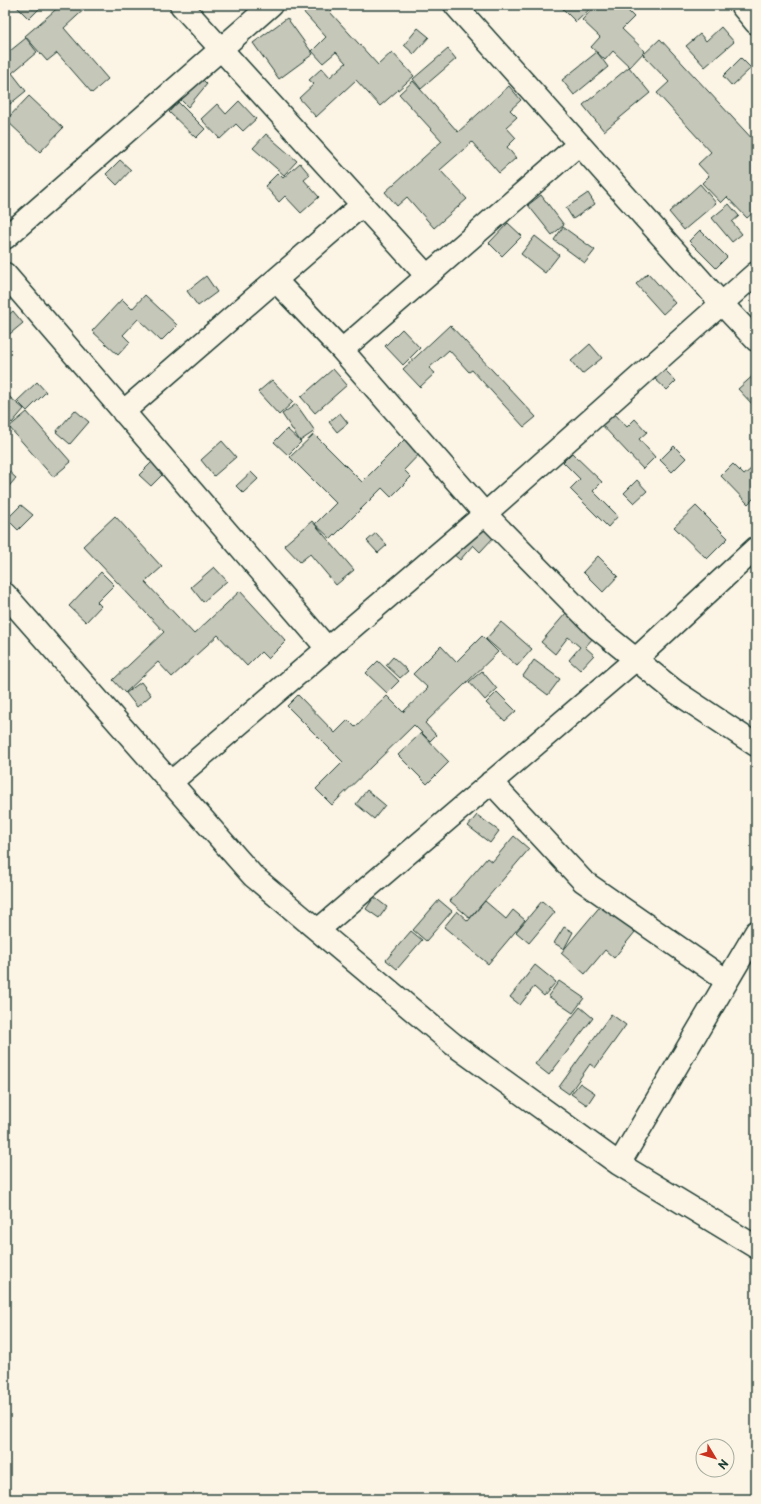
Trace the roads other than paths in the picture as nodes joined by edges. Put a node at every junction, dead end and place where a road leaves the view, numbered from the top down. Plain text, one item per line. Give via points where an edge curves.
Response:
1 (181, 5) edge
2 (271, 5) edge
3 (455, 5) edge
4 (741, 5) edge
5 (756, 23) edge
6 (221, 48) junction
7 (579, 144) junction
8 (362, 205) junction
9 (5, 238) edge
10 (756, 273) edge
11 (5, 274) edge
12 (427, 276) junction
13 (276, 281) junction
14 (722, 304) junction
15 (756, 340) edge
16 (342, 350) junction
17 (123, 412) junction
18 (485, 514) junction
19 (756, 548) edge
20 (5, 594) edge
21 (5, 610) edge
22 (25, 618) junction
23 (328, 648) junction
24 (636, 659) junction
25 (756, 746) edge
26 (491, 782) junction
27 (170, 783) junction
28 (318, 930) junction
29 (756, 932) edge
30 (727, 981) junction
31 (619, 1164) junction
32 (756, 1247) edge

1 - 6 street
2 - 6 street
3 - 7 street
4 - 5 street
6 - 8 street
6 - 9 street
7 - 12 street
7 - 14 street
8 - 12 street
8 - 13 street
10 - 14 street
11 - 17 street
12 - 16 street
13 - 16 street
13 - 17 street
14 - 15 street
14 - 18 street
16 - 18 street
17 - 23 street
18 - 23 street
18 - 24 street via 597,628
19 - 24 street
20 - 22 street
21 - 22 street
22 - 27 street
23 - 27 street
24 - 25 street via 676,692
24 - 26 street
26 - 28 street
26 - 30 street via 583,881
27 - 28 street via 253,876
28 - 31 street via 453,1044
29 - 30 street
30 - 31 street
31 - 32 street

